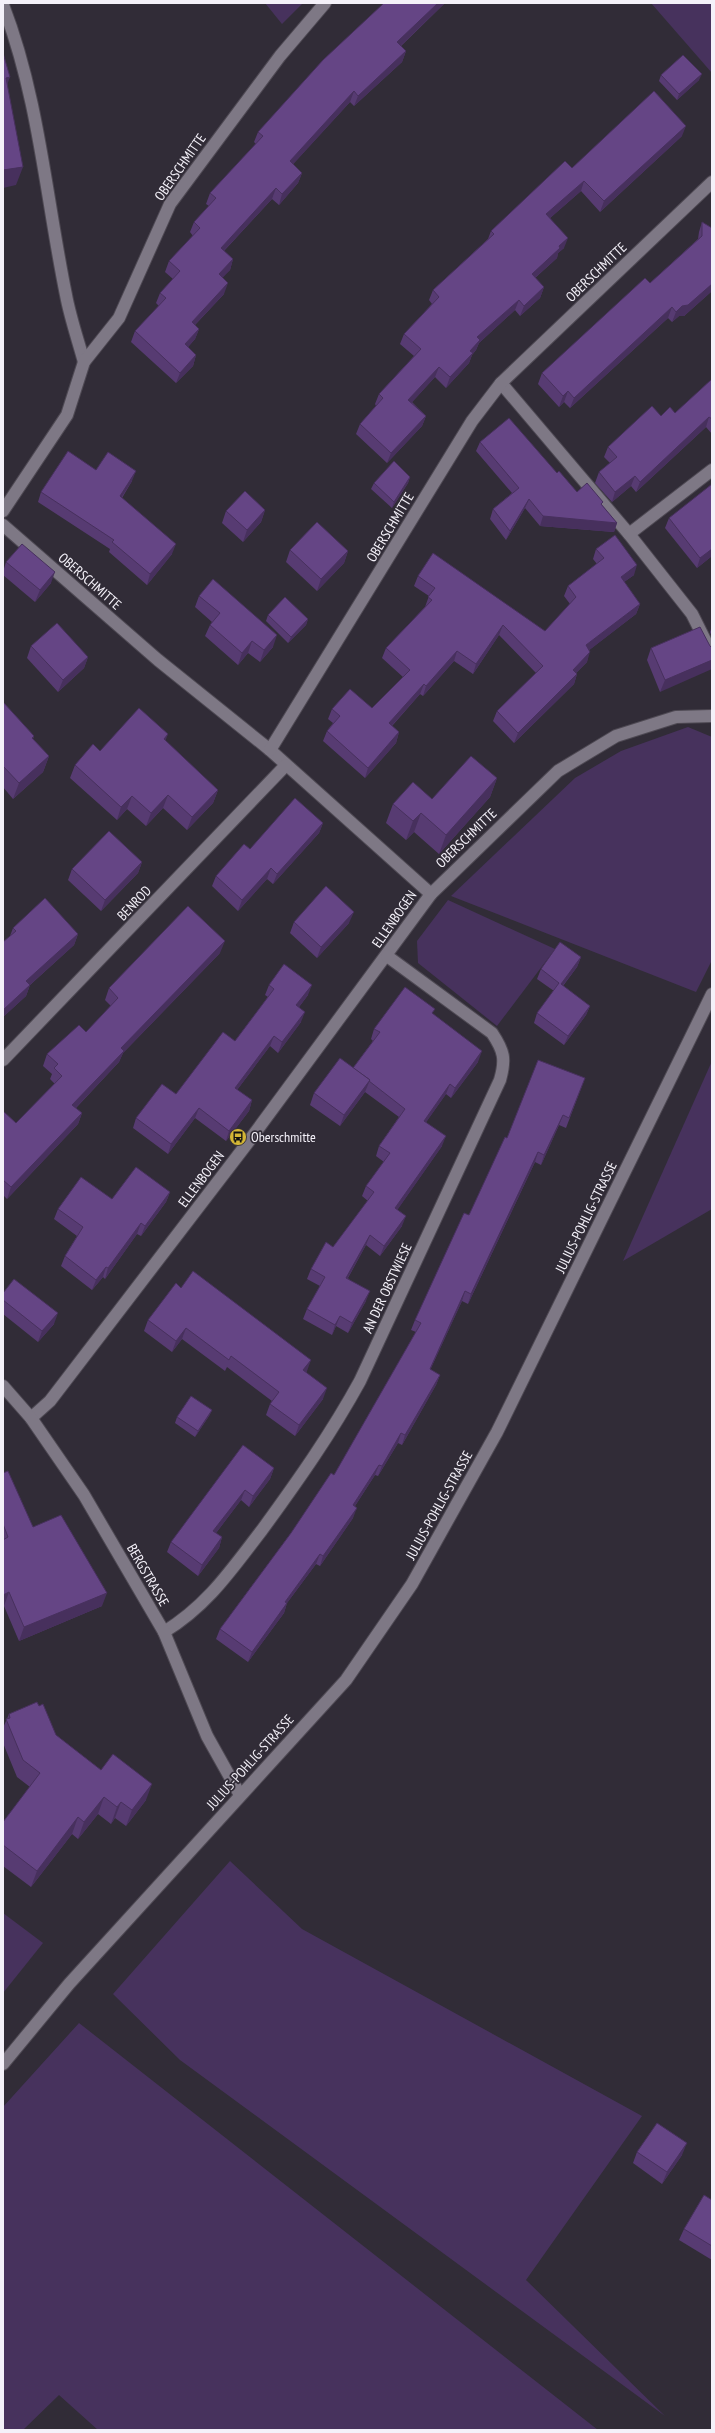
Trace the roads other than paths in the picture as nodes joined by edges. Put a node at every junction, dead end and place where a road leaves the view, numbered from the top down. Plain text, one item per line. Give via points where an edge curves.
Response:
1 (324, 3) edge
2 (3, 5) edge
3 (712, 182) edge
4 (84, 362) junction
5 (501, 383) junction
6 (712, 470) edge
7 (3, 511) edge
8 (3, 525) edge
9 (628, 534) junction
10 (712, 654) edge
11 (712, 716) edge
12 (270, 750) junction
13 (286, 765) junction
14 (431, 894) junction
15 (387, 956) junction
16 (712, 994) edge
17 (3, 1060) edge
18 (3, 1386) edge
19 (31, 1418) junction
20 (164, 1632) junction
21 (240, 1795) junction
22 (3, 2064) edge

1 - 4 street, OBERSCHMITTE via 280,56 170,204 119,318
2 - 4 street via 19,46 41,151 66,296
3 - 5 street, OBERSCHMITTE
4 - 7 street, OBERSCHMITTE via 67,416
5 - 9 street
5 - 12 street, OBERSCHMITTE via 472,421
6 - 9 street
8 - 12 street, OBERSCHMITTE via 158,660
9 - 10 street via 692,614
11 - 14 street, OBERSCHMITTE via 676,717 616,736 558,771
12 - 13 street, OBERSCHMITTE
13 - 14 street, OBERSCHMITTE
13 - 17 street, BENROD
14 - 15 street, ELLENBOGEN
15 - 19 street, ELLENBOGEN via 55,1395
15 - 20 street, AN DER OBSTWIESE via 492,1033 502,1048 504,1065 500,1080 360,1381 345,1408 304,1474 214,1593
16 - 21 street, JULIUS-POHLIG-STRASSE via 497,1432 412,1584 346,1680
18 - 19 street, BERGSTRASSE
19 - 20 street, BERGSTRASSE via 84,1495
20 - 21 street, BERGSTRASSE via 207,1736
21 - 22 street, JULIUS-POHLIG-STRASSE via 90,1961

